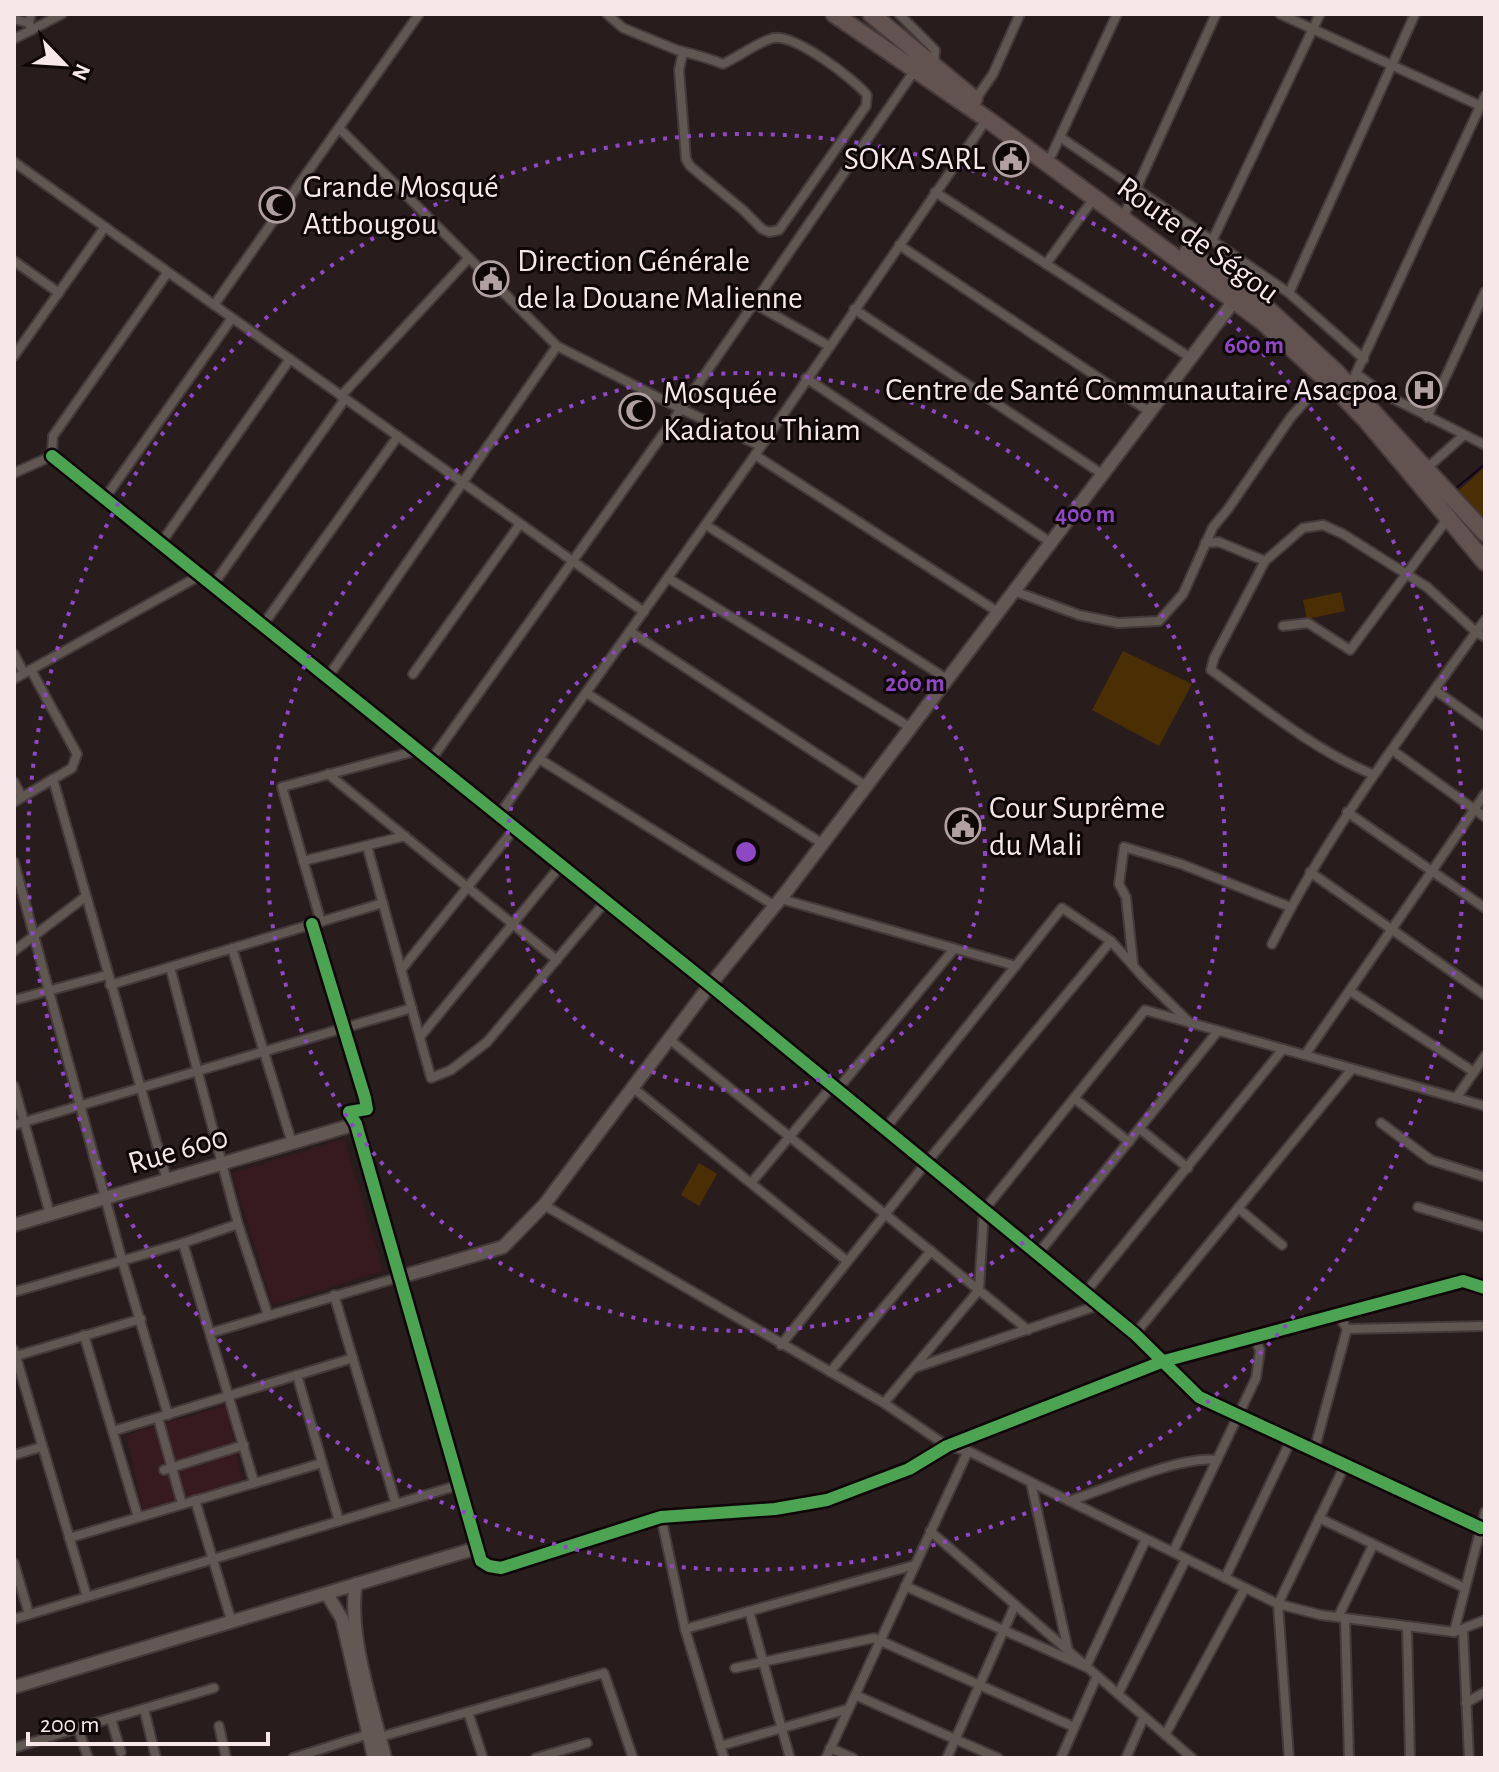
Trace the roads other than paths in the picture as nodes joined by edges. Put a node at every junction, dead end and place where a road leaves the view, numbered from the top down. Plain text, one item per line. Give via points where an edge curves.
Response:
1 (62, 14) edge
2 (419, 14) edge
3 (607, 14) edge
4 (834, 14) edge
5 (874, 14) edge
6 (899, 14) edge
7 (1020, 14) edge
8 (1117, 14) edge
9 (1216, 14) edge
10 (1280, 14) edge
11 (1320, 14) edge
12 (1415, 14) edge
13 (14, 19) edge
14 (31, 22) edge
15 (1313, 29) junction
16 (14, 39) edge
17 (683, 52) junction
18 (1391, 65) junction
19 (934, 66) junction
20 (915, 70) junction
21 (1485, 96) edge
22 (975, 100) junction
23 (1483, 107) edge
24 (987, 119) junction
25 (339, 128) junction
26 (1060, 137) junction
27 (1052, 154) junction
28 (14, 162) edge
29 (1135, 188) junction
30 (935, 192) junction
31 (1094, 198) junction
32 (1126, 211) junction
33 (105, 227) junction
34 (1212, 241) junction
35 (899, 245) junction
36 (469, 258) junction
37 (14, 261) edge
38 (1046, 264) junction
39 (168, 272) junction
40 (1485, 292) edge
41 (59, 293) junction
42 (1289, 293) junction
43 (1239, 294) junction
44 (753, 303) junction
45 (214, 305) junction
46 (854, 309) junction
47 (232, 318) junction
48 (557, 346) junction
49 (829, 346) junction
50 (14, 356) edge
51 (1191, 358) junction
52 (290, 359) junction
53 (1364, 359) junction
54 (806, 378) junction
55 (1353, 380) junction
56 (1329, 382) junction
57 (343, 397) junction
58 (681, 409) junction
59 (1150, 412) junction
60 (1427, 417) junction
61 (1464, 435) junction
62 (398, 436) junction
63 (1485, 445) edge
64 (761, 446) junction
65 (755, 455) junction
66 (52, 456) junction
67 (1427, 468) junction
68 (14, 473) edge
69 (1102, 474) junction
70 (461, 482) junction
71 (105, 498) junction
72 (1449, 517) junction
73 (520, 524) junction
74 (706, 525) junction
75 (1485, 533) edge
76 (1050, 542) junction
77 (161, 543) junction
78 (1205, 543) junction
79 (572, 561) junction
80 (1265, 561) junction
81 (1485, 562) edge
82 (1406, 574) junction
83 (201, 575) junction
84 (668, 578) junction
85 (213, 585) junction
86 (1014, 591) junction
87 (644, 612) junction
88 (998, 612) junction
89 (1485, 620) edge
90 (263, 625) junction
91 (1283, 626) dead end
92 (631, 632) junction
93 (1481, 635) edge
94 (14, 654) edge
95 (28, 671) junction
96 (413, 674) dead end
97 (328, 677) junction
98 (14, 679) edge
99 (947, 679) junction
100 (1435, 690) junction
101 (588, 694) junction
102 (1485, 726) edge
103 (911, 728) junction
104 (419, 750) junction
105 (1392, 750) junction
106 (431, 760) junction
107 (541, 760) junction
108 (328, 774) junction
109 (1372, 774) junction
110 (53, 779) junction
111 (14, 782) edge
112 (866, 786) junction
113 (1485, 794) edge
114 (18, 799) edge
115 (1474, 810) junction
116 (1347, 812) junction
117 (499, 815) junction
118 (1485, 817) edge
119 (515, 828) junction
120 (405, 836) junction
121 (823, 844) junction
122 (367, 846) junction
123 (303, 861) junction
124 (14, 862) edge
125 (561, 865) junction
126 (1433, 870) junction
127 (1310, 872) junction
128 (468, 887) junction
129 (85, 897) junction
130 (606, 901) junction
131 (383, 903) junction
132 (778, 903) junction
133 (1290, 907) junction
134 (1485, 908) edge
135 (317, 923) junction
136 (513, 924) junction
137 (1392, 929) junction
138 (34, 936) junction
139 (1111, 941) junction
140 (1272, 944) dead end
141 (232, 948) junction
142 (954, 949) junction
143 (14, 951) edge
144 (557, 960) junction
145 (1133, 964) junction
146 (1016, 966) junction
147 (170, 967) junction
148 (401, 970) junction
149 (108, 980) junction
150 (710, 985) junction
151 (49, 991) junction
152 (1350, 991) junction
153 (1485, 995) edge
154 (14, 1000) edge
155 (412, 1008) junction
156 (1191, 1023) junction
157 (343, 1026) junction
158 (1218, 1031) junction
159 (420, 1037) junction
160 (669, 1039) junction
161 (1283, 1049) junction
162 (264, 1051) junction
163 (1305, 1055) junction
164 (1485, 1056) edge
165 (1352, 1069) junction
166 (197, 1071) junction
167 (1474, 1072) junction
168 (14, 1086) edge
169 (632, 1087) junction
170 (140, 1088) junction
171 (835, 1088) junction
172 (1074, 1098) junction
173 (1456, 1098) junction
174 (81, 1106) junction
175 (1485, 1106) edge
176 (24, 1122) junction
177 (1381, 1123) dead end
178 (356, 1124) junction
179 (14, 1125) edge
180 (885, 1129) junction
181 (1140, 1129) junction
182 (790, 1137) junction
183 (1129, 1142) junction
184 (292, 1143) junction
185 (926, 1163) junction
186 (222, 1164) junction
187 (1188, 1168) junction
188 (1485, 1177) edge
189 (167, 1180) junction
190 (751, 1183) junction
191 (106, 1198) junction
192 (544, 1205) junction
193 (1418, 1207) dead end
194 (1238, 1208) junction
195 (984, 1210) junction
196 (50, 1214) junction
197 (885, 1214) junction
198 (238, 1224) junction
199 (14, 1225) edge
200 (1485, 1227) edge
201 (183, 1243) junction
202 (1282, 1245) dead end
203 (931, 1251) junction
204 (1037, 1255) junction
205 (122, 1260) junction
206 (847, 1261) junction
207 (400, 1277) junction
208 (1485, 1288) edge
209 (979, 1290) junction
210 (14, 1292) edge
211 (1084, 1294) junction
212 (334, 1295) junction
213 (1099, 1305) junction
214 (1338, 1314) junction
215 (268, 1315) junction
216 (141, 1319) junction
217 (1485, 1326) edge
218 (1347, 1329) junction
219 (1028, 1330) junction
220 (210, 1333) junction
221 (1135, 1334) junction
222 (84, 1335) junction
223 (1254, 1337) junction
224 (781, 1345) junction
225 (15, 1353) edge
226 (353, 1358) junction
227 (1164, 1361) junction
228 (911, 1369) junction
229 (830, 1372) junction
230 (297, 1375) junction
231 (230, 1396) junction
232 (884, 1403) junction
233 (168, 1415) junction
234 (1238, 1415) junction
235 (158, 1418) junction
236 (113, 1431) junction
237 (1291, 1440) junction
238 (244, 1445) junction
239 (947, 1446) junction
240 (41, 1447) junction
241 (968, 1451) junction
242 (1314, 1451) junction
243 (14, 1455) edge
244 (1217, 1460) junction
245 (322, 1463) junction
246 (1345, 1465) junction
247 (168, 1469) junction
248 (254, 1482) junction
249 (1031, 1483) junction
250 (459, 1485) junction
251 (195, 1500) junction
252 (1069, 1501) junction
253 (182, 1504) junction
254 (396, 1504) junction
255 (1485, 1512) edge
256 (138, 1517) junction
257 (661, 1517) junction
258 (1319, 1518) junction
259 (339, 1521) junction
260 (1481, 1528) junction
261 (930, 1531) junction
262 (69, 1538) junction
263 (1146, 1539) junction
264 (1373, 1545) junction
265 (477, 1548) junction
266 (1173, 1552) junction
267 (213, 1559) junction
268 (1186, 1559) junction
269 (14, 1563) edge
270 (915, 1565) junction
271 (1225, 1578) junction
272 (356, 1584) junction
273 (905, 1586) junction
274 (1245, 1588) junction
275 (1465, 1588) junction
276 (327, 1594) junction
277 (87, 1597) junction
278 (1278, 1604) junction
279 (1015, 1605) junction
280 (749, 1611) junction
281 (29, 1614) junction
282 (1341, 1618) junction
283 (14, 1619) edge
284 (1485, 1620) edge
285 (232, 1623) junction
286 (1407, 1626) junction
287 (685, 1629) junction
288 (1004, 1630) junction
289 (1458, 1631) junction
290 (880, 1640) junction
291 (1068, 1651) junction
292 (763, 1662) junction
293 (1086, 1667) junction
294 (735, 1668) dead end
295 (1097, 1676) junction
296 (980, 1685) junction
297 (14, 1687) edge
298 (214, 1688) dead end
299 (1485, 1692) edge
300 (1118, 1694) junction
301 (855, 1695) junction
302 (1466, 1703) junction
303 (144, 1709) junction
304 (848, 1709) junction
305 (468, 1712) junction
306 (1144, 1717) junction
307 (111, 1719) junction
308 (219, 1726) dead end
309 (1074, 1727) junction
310 (78, 1728) junction
311 (782, 1728) junction
312 (369, 1734) junction
313 (387, 1735) dead end
314 (1165, 1735) junction
315 (955, 1739) junction
316 (587, 1743) dead end
317 (720, 1746) junction
318 (14, 1748) edge
319 (830, 1748) junction
320 (121, 1752) dead end
321 (88, 1758) edge
322 (156, 1758) edge
323 (226, 1758) edge
324 (293, 1758) edge
325 (374, 1758) edge
326 (385, 1758) edge
327 (483, 1758) edge
328 (536, 1758) edge
329 (633, 1758) edge
330 (724, 1758) edge
331 (790, 1758) edge
332 (826, 1758) edge
333 (853, 1758) edge
334 (947, 1758) edge
335 (998, 1758) edge
336 (1061, 1758) edge
337 (1126, 1758) edge
338 (1192, 1758) edge
339 (1289, 1758) edge
340 (1349, 1758) edge
341 (1410, 1758) edge
342 (1469, 1758) edge

1 - 14 street
2 - 25 street
3 - 17 street via 623,28
4 - 20 highway, Route de Ségou
5 - 19 highway, Route de Ségou
6 - 19 street via 935,50
7 - 22 street
8 - 26 street
9 - 29 street
10 - 15 street
11 - 15 street
12 - 18 street
13 - 14 street
14 - 16 street
15 - 18 street
15 - 34 street
17 - 17 street via 723,64 773,38 786,39 867,95 866,106 779,230 762,229 686,159 679,70
18 - 23 street
18 - 42 street
19 - 22 highway, Route de Ségou
20 - 24 highway, Route de Ségou
20 - 44 street
21 - 23 street
22 - 27 highway, Route de Ségou
23 - 53 street
24 - 30 street
24 - 31 highway, Route de Ségou
25 - 36 street
25 - 45 street
26 - 27 street
26 - 29 street
27 - 32 highway, Route de Ségou
28 - 33 street
29 - 32 street
29 - 34 street
30 - 35 street
30 - 38 street
31 - 38 street
31 - 43 highway, Route de Ségou
32 - 43 highway, Route de Ségou
33 - 39 street
33 - 41 street
34 - 42 street
35 - 46 street
35 - 59 street
36 - 48 street
36 - 57 street
37 - 41 street
38 - 51 street
39 - 45 street
39 - 66 street via 53,436
40 - 60 street
41 - 50 street
42 - 53 street
43 - 51 street
43 - 55 highway, Route de Ségou via 1270,311
43 - 56 highway, Route de Ségou
44 - 49 street
44 - 58 street
45 - 47 street
46 - 49 street
46 - 69 street
47 - 52 street
47 - 71 street
48 - 58 street
48 - 70 street
49 - 54 street
51 - 59 street
52 - 57 street
52 - 77 street
53 - 55 street
54 - 64 street
54 - 76 street
55 - 60 street
55 - 67 highway, Route de Ségou
56 - 72 highway, Route de Ségou
56 - 78 street via 1291,417
57 - 62 street
57 - 85 street
58 - 64 street
58 - 79 street
59 - 69 street
60 - 61 street
61 - 63 street
61 - 67 street
62 - 70 street
62 - 90 street
64 - 65 street
65 - 74 street
65 - 88 street
66 - 68 street
66 - 71 street
67 - 75 highway, Route de Ségou
69 - 76 street
70 - 73 street
70 - 97 street
71 - 77 street
72 - 81 highway, Route de Ségou
72 - 82 street
73 - 79 street
73 - 96 street
74 - 84 street
74 - 99 street
76 - 86 street
77 - 83 street
78 - 80 street via 1219,542
78 - 86 street via 1183,594 1159,621 1118,623 1079,615
79 - 87 street
79 - 106 street
80 - 82 street via 1303,528 1323,525
80 - 109 street via 1211,670 1297,732
82 - 91 street via 1350,650 1308,623
82 - 93 street
83 - 85 street
83 - 95 street
84 - 87 street
84 - 103 street
85 - 90 street
86 - 88 street
87 - 92 street
88 - 99 street
89 - 93 street
90 - 97 street
92 - 101 street
92 - 112 street
93 - 100 street
94 - 95 street
95 - 98 street
95 - 110 street via 77,754 72,768
97 - 104 street
99 - 103 street
100 - 102 street
100 - 105 street
101 - 107 street
101 - 121 street
103 - 112 street
104 - 106 street
104 - 108 street
105 - 109 street
105 - 115 street
106 - 117 street
107 - 117 street
107 - 132 street
108 - 120 street
108 - 123 street via 282,787
109 - 116 street
110 - 114 street
110 - 129 street
111 - 114 street
112 - 121 street
113 - 115 street
115 - 118 street
115 - 126 street
116 - 126 street
116 - 127 street
117 - 119 street
119 - 125 street
119 - 128 street
120 - 122 street
120 - 128 street
121 - 132 street
122 - 123 street
122 - 131 street
123 - 135 street
124 - 138 street
125 - 130 street
125 - 136 street
126 - 134 street
126 - 137 street
127 - 133 street
127 - 137 street
128 - 136 street
128 - 148 street
129 - 138 street
129 - 149 street
130 - 144 street
130 - 150 street
131 - 135 street
131 - 148 street
132 - 142 street
132 - 150 street
133 - 140 street
133 - 145 street via 1124,847 1119,884 1126,897
135 - 141 street
135 - 157 street
136 - 144 street
136 - 159 street
137 - 152 street
137 - 153 street
138 - 143 street
138 - 151 street
139 - 145 street
139 - 146 street via 1062,908
139 - 185 street
141 - 147 street
141 - 162 street
142 - 146 street
142 - 171 street
144 - 159 street via 487,1042 451,1070 431,1078
145 - 156 street
146 - 180 street
147 - 149 street
147 - 166 street
148 - 155 street
149 - 151 street
149 - 170 street
150 - 160 street
150 - 171 street
151 - 154 street
151 - 174 street
152 - 163 street
152 - 167 street
155 - 157 street
155 - 159 street
156 - 158 street
156 - 172 street via 1145,1010
157 - 162 street
157 - 178 street via 367,1109 349,1112
158 - 161 street
158 - 181 street
160 - 169 street
160 - 182 street
161 - 163 street
161 - 187 street
162 - 166 street
162 - 184 street
163 - 165 street
164 - 167 street
165 - 173 street
165 - 194 street
166 - 170 street
166 - 186 street
167 - 173 street
168 - 176 street
169 - 190 street
169 - 192 street
170 - 174 street
170 - 189 street
171 - 180 street
171 - 182 street
172 - 183 street
172 - 195 street
173 - 175 street
174 - 176 street
174 - 191 street
176 - 179 street
176 - 196 street
177 - 188 street via 1431,1160
178 - 184 street, Rue 600
178 - 207 street
180 - 185 street
181 - 183 street
181 - 187 street
182 - 190 street
182 - 197 street
183 - 204 street
184 - 186 street, Rue 600
185 - 195 street
185 - 197 street
186 - 189 street, Rue 600
186 - 198 street
187 - 211 street
189 - 191 street, Rue 600
190 - 206 street
191 - 196 street, Rue 600
191 - 205 street
192 - 207 street via 503,1247
192 - 224 street
193 - 200 street
194 - 202 street
194 - 221 street
195 - 204 street
195 - 209 street
196 - 199 street, Rue 600
197 - 203 street
197 - 206 street
198 - 201 street
198 - 215 street
201 - 205 street
201 - 220 street
203 - 209 street
203 - 229 street
204 - 211 street
205 - 210 street
205 - 216 street
206 - 224 street
207 - 212 street
207 - 250 street
208 - 214 street via 1463,1281
209 - 219 street
209 - 228 street
211 - 213 street
212 - 215 street
212 - 226 street
213 - 219 street
213 - 221 street
214 - 218 street
214 - 223 street
215 - 220 street
216 - 222 street
216 - 233 street
217 - 218 street
218 - 242 street
219 - 228 street
220 - 231 street
221 - 227 street
222 - 225 street
222 - 236 street
223 - 227 street
223 - 234 street via 1259,1367
224 - 229 street
225 - 240 street
226 - 230 street
226 - 254 street
227 - 234 street via 1199,1397
227 - 239 street
228 - 232 street
229 - 232 street
230 - 231 street
230 - 245 street
231 - 233 street
231 - 238 street
232 - 239 street
233 - 235 street
234 - 237 street
234 - 244 street
235 - 236 street
235 - 247 street
236 - 256 street
237 - 242 street
237 - 271 street
238 - 247 street
238 - 248 street
239 - 241 street
239 - 257 street via 909,1469 827,1500
240 - 243 street
240 - 262 street
241 - 249 street
241 - 261 street
242 - 246 street
244 - 252 street via 1171,1467
244 - 266 street
245 - 248 street
245 - 259 street
246 - 258 street
246 - 260 street
247 - 253 street
248 - 251 street
249 - 252 street
249 - 291 street
250 - 254 street
250 - 265 street
251 - 253 street
251 - 267 street
252 - 263 street
253 - 256 street
254 - 259 street
255 - 260 street
256 - 262 street
257 - 265 street via 501,1568 481,1561
257 - 287 street
258 - 264 street
258 - 278 street
259 - 267 street
260 - 275 street
261 - 270 street
261 - 279 street
262 - 277 street
263 - 266 street
263 - 293 street
264 - 275 street
264 - 282 street
265 - 272 street
266 - 268 street
267 - 277 street
267 - 285 street
268 - 271 street
268 - 300 street
269 - 281 street
270 - 273 street
270 - 280 street
271 - 274 street
272 - 276 street
272 - 326 street via 352,1606 362,1666
273 - 288 street
273 - 290 street
274 - 278 street
274 - 314 street
275 - 289 street
276 - 285 street
276 - 312 street via 342,1619
277 - 281 street
278 - 282 street
278 - 339 street
279 - 288 street
279 - 291 street
280 - 287 street
280 - 292 street
281 - 283 street
282 - 286 street
282 - 340 street
284 - 289 street
285 - 297 street
286 - 289 street
286 - 341 street
287 - 317 street
288 - 293 street
288 - 296 street
289 - 302 street
290 - 292 street
290 - 296 street
290 - 301 street
291 - 293 street
292 - 294 street
292 - 311 street
293 - 295 street
295 - 300 street
295 - 309 street
296 - 309 street
296 - 315 street
298 - 303 street
299 - 302 street
300 - 306 street
301 - 304 street
301 - 315 street
302 - 342 street
303 - 307 street
303 - 322 street
304 - 311 street
304 - 319 street
305 - 313 street
305 - 327 street
305 - 329 street via 604,1673
306 - 314 street
306 - 337 street
307 - 310 street
307 - 320 street
308 - 323 street
309 - 336 street
310 - 318 street
310 - 321 street
311 - 317 street
311 - 331 street
312 - 324 street
312 - 325 street
314 - 338 street
315 - 334 street
315 - 335 street
316 - 328 street
317 - 330 street
319 - 332 street
319 - 333 street

